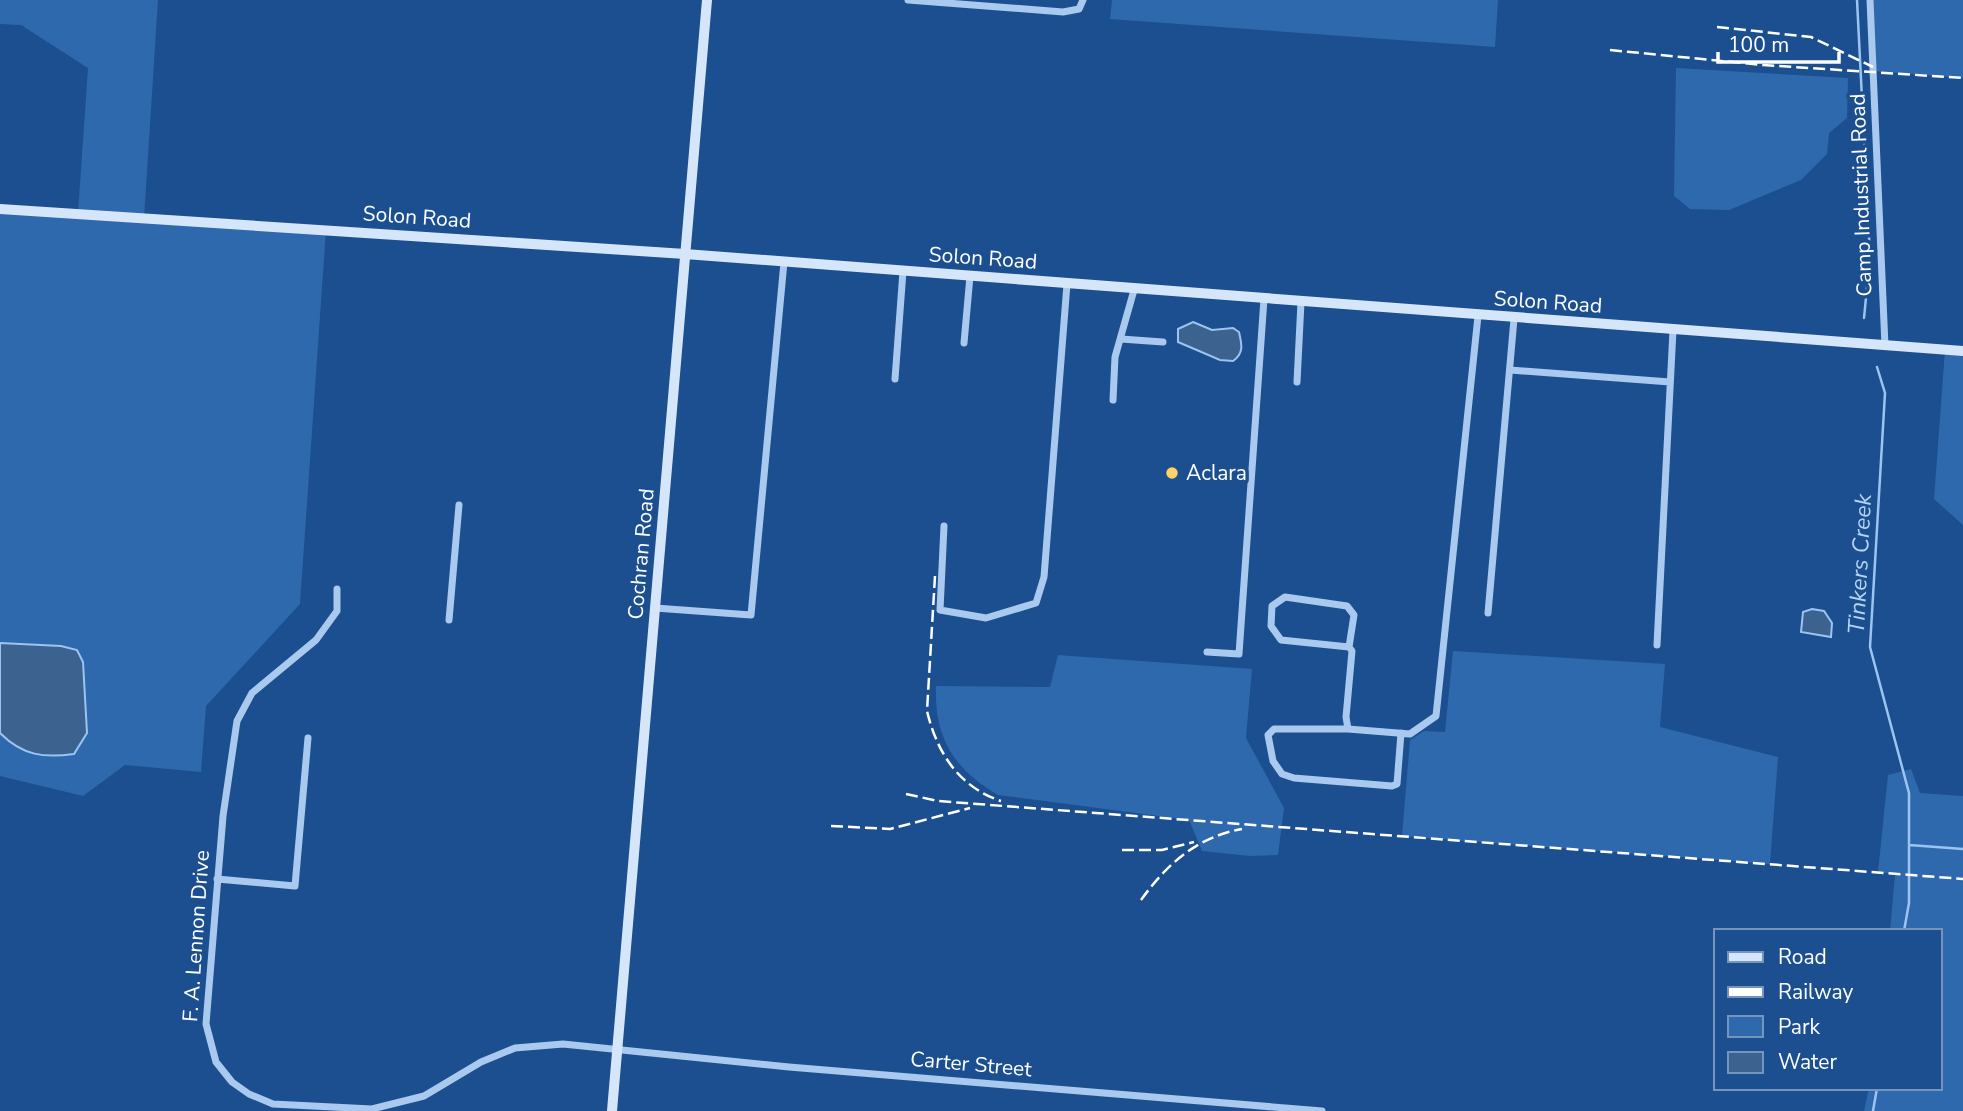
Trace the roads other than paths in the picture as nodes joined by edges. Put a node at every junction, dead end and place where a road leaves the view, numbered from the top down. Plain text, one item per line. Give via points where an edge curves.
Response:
1 (707, 0) edge
2 (908, 0) edge
3 (1083, 0) edge
4 (1870, 0) edge
5 (0, 209) edge
6 (685, 254) junction
7 (784, 262) junction
8 (903, 271) junction
9 (970, 276) junction
10 (1067, 284) junction
11 (1134, 290) junction
12 (1264, 299) junction
13 (1301, 302) junction
14 (1478, 316) junction
15 (1514, 318) junction
16 (1673, 330) junction
17 (1121, 339) junction
18 (1163, 342) dead end
19 (964, 343) dead end
20 (1885, 346) junction
21 (1963, 351) edge
22 (1510, 370) junction
23 (895, 379) dead end
24 (1297, 382) dead end
25 (1670, 382) junction
26 (1113, 400) dead end
27 (459, 505) dead end
28 (944, 526) dead end
29 (337, 589) dead end
30 (655, 608) junction
31 (1488, 613) dead end
32 (449, 620) dead end
33 (1657, 645) dead end
34 (1349, 647) junction
35 (1207, 652) dead end
36 (1348, 729) junction
37 (1401, 733) junction
38 (308, 738) dead end
39 (217, 879) junction
40 (618, 1049) junction
41 (612, 1111) edge
42 (1322, 1111) edge

1 - 6 street, Cochran Road
2 - 3 street via 1063,12 1079,9
4 - 20 street, Camp Industrial Road
5 - 6 street, Solon Road
6 - 7 street, Solon Road
6 - 30 street, Cochran Road
7 - 8 street, Solon Road
7 - 30 street via 751,615
8 - 9 street, Solon Road
8 - 23 street
9 - 10 street, Solon Road
9 - 19 street
10 - 11 street, Solon Road
10 - 28 street via 1044,576 1036,603 986,618 940,610
11 - 12 street, Solon Road
11 - 17 street
12 - 13 street, Solon Road
12 - 35 street via 1239,654
13 - 14 street, Solon Road
13 - 24 street
14 - 15 street, Solon Road
14 - 37 street via 1436,716 1410,734
15 - 16 street, Solon Road
15 - 22 street
16 - 20 street, Solon Road
16 - 25 street
17 - 18 street
17 - 26 street via 1115,357
20 - 21 street, Solon Road
22 - 25 street
22 - 31 street
25 - 33 street
27 - 32 street
29 - 39 street, F. A. Lennon Drive via 337,611 316,640 252,693 237,721
30 - 40 street, Cochran Road
34 - 34 street via 1281,640 1271,626 1272,606 1285,597 1347,606 1354,615
34 - 36 street
36 - 37 street
36 - 37 street via 1274,729 1268,735 1268,747 1282,774 1294,778 1392,786 1397,784
38 - 39 street via 295,886
39 - 40 street, F. A. Lennon Drive via 207,1037 216,1062 232,1082 261,1100 372,1109 424,1096 514,1048 563,1044
40 - 41 street, Cochran Road
40 - 42 street, Carter Street

